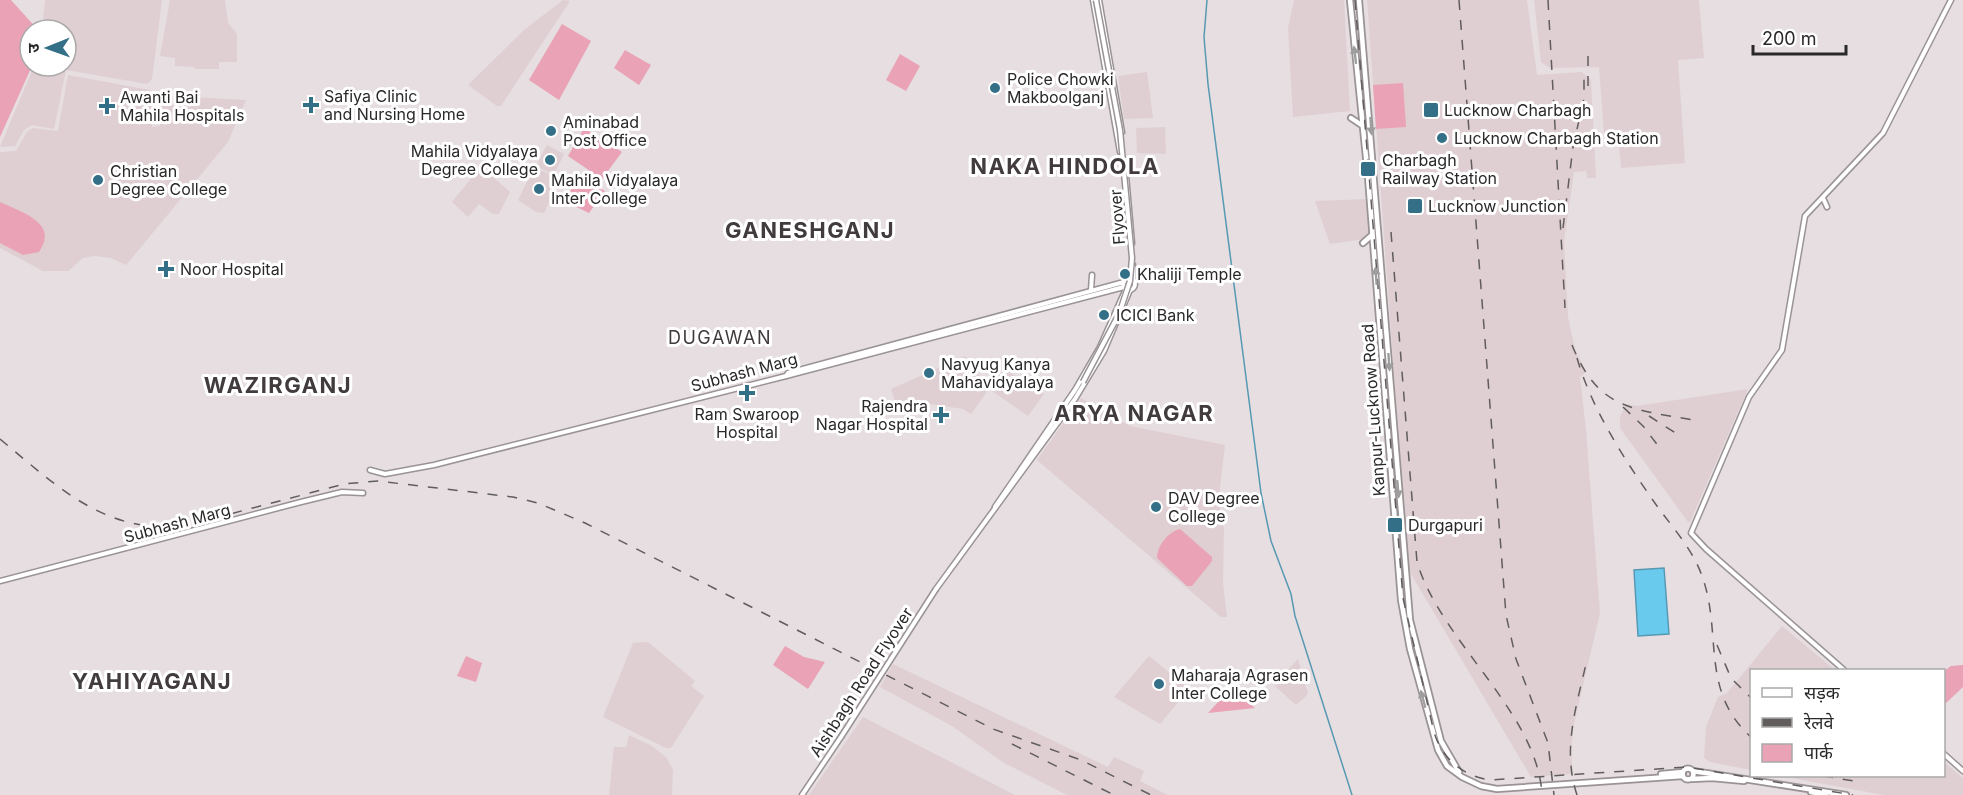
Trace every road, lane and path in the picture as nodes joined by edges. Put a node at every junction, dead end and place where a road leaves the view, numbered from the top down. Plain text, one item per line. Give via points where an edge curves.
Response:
1 (1096, 0) edge
2 (1350, 0) edge
3 (1359, 0) edge
4 (1951, 0) edge
5 (1368, 92) junction
6 (1360, 93) junction
7 (1351, 118) dead end
8 (1364, 126) junction
9 (1823, 198) junction
10 (1827, 207) dead end
11 (1372, 235) junction
12 (1363, 243) dead end
13 (1092, 275) dead end
14 (1131, 279) junction
15 (1126, 287) junction
16 (1091, 290) junction
17 (1384, 296) junction
18 (1377, 297) junction
19 (1387, 332) junction
20 (1379, 333) junction
21 (786, 376) junction
22 (1076, 393) junction
23 (370, 470) dead end
24 (361, 493) dead end
25 (0, 581) edge
26 (1843, 669) edge
27 (1945, 755) edge
28 (1693, 771) junction
29 (1963, 771) edge
30 (1683, 774) junction
31 (1692, 779) junction
32 (1521, 786) junction
33 (802, 795) edge
34 (1826, 795) edge
35 (1846, 795) edge

1 - 14 main road via 1119,145
1 - 22 main road, Flyover, bridge via 1120,130 1132,258 1130,281 1119,314
6 -> 2 main road, Kanpur-Lucknow Road
3 - 5 main road, Kanpur-Lucknow Road
4 - 9 main road via 1883,133
5 - 6 main road
5 -> 17 main road, Kanpur-Lucknow Road
6 - 8 main road, Kanpur-Lucknow Road
7 - 8 main road
8 - 11 main road, Kanpur-Lucknow Road
9 - 10 main road
9 - 26 main road via 1806,216 1782,350 1749,397 1691,533
11 - 12 main road
18 -> 11 main road, Kanpur-Lucknow Road
13 - 16 main road
14 - 15 main road
14 - 15 main road via 1135,287
15 - 16 main road, Subhash Marg
15 - 21 main road
15 - 22 main road via 1104,351
16 - 21 main road, Subhash Marg
17 - 18 main road
17 - 19 main road, Kanpur-Lucknow Road
18 - 20 main road, Kanpur-Lucknow Road
19 - 20 main road
19 -> 32 main road, Kanpur-Lucknow Road via 1410,620 1441,741 1457,772 1491,785
32 -> 20 main road, Kanpur-Lucknow Road via 1489,788 1471,782 1451,770 1438,750 1403,616
21 - 23 main road, Subhash Marg via 414,469 385,474
22 - 33 main road, Aishbagh Road Flyover, bridge via 936,589
24 - 25 main road, Subhash Marg via 342,492
27 - 29 main road
28 - 30 main road via 1687,769
28 - 31 main road
28 - 35 main road
30 - 31 main road via 1686,780
30 - 32 main road, Kanpur-Lucknow Road
31 - 34 main road via 1742,781

